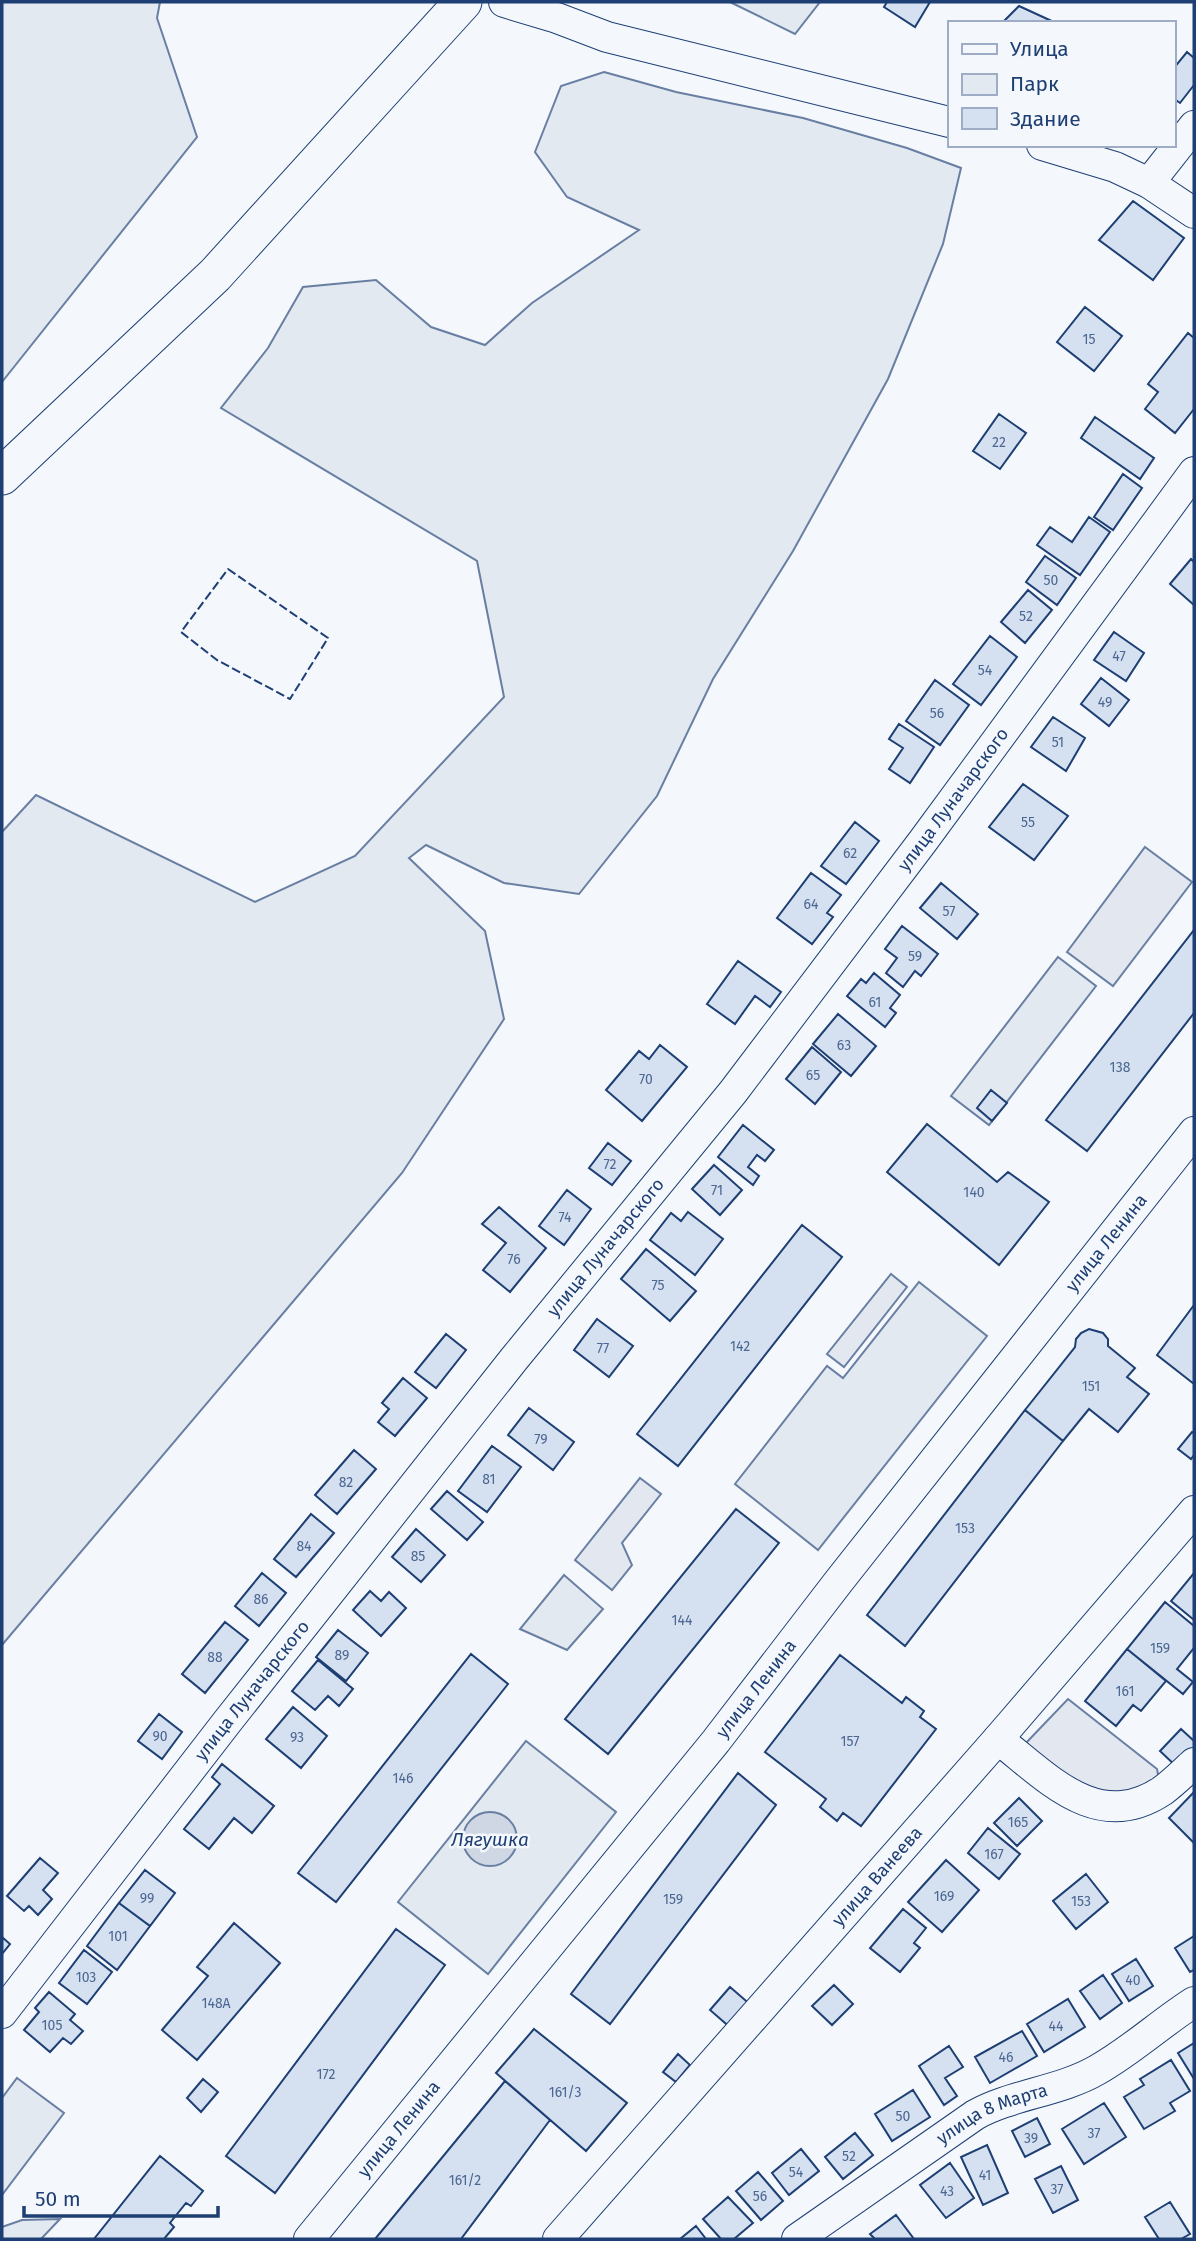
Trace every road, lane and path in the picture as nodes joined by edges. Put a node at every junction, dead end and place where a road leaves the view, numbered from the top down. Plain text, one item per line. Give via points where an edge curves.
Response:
1 (463, 2) edge
2 (504, 2) edge
3 (948, 122) edge
4 (1194, 126) edge
5 (1049, 147) edge
6 (1149, 183) junction
7 (1194, 213) edge
8 (1194, 472) edge
9 (2, 476) edge
10 (1194, 1132) edge
11 (1194, 1511) edge
12 (998, 1739) junction
13 (1194, 1763) edge
14 (1194, 2002) edge
15 (2, 2013) edge
16 (309, 2239) edge
17 (558, 2239) edge
18 (797, 2239) edge

1 - 9 main road via 215,275
2 - 3 street via 607,37
4 - 6 street
5 - 6 street via 1115,167
6 - 7 street
8 - 15 street, улица Луначарского via 733,1092 514,1359
10 - 16 street, улица Ленина via 716,1741
11 - 12 street, улица Ванеева
12 - 13 street via 1068,1793 1088,1804 1108,1807 1137,1803 1161,1791
12 - 17 street, улица Ванеева
14 - 18 street, улица 8 Марта via 1096,2071 985,2109

